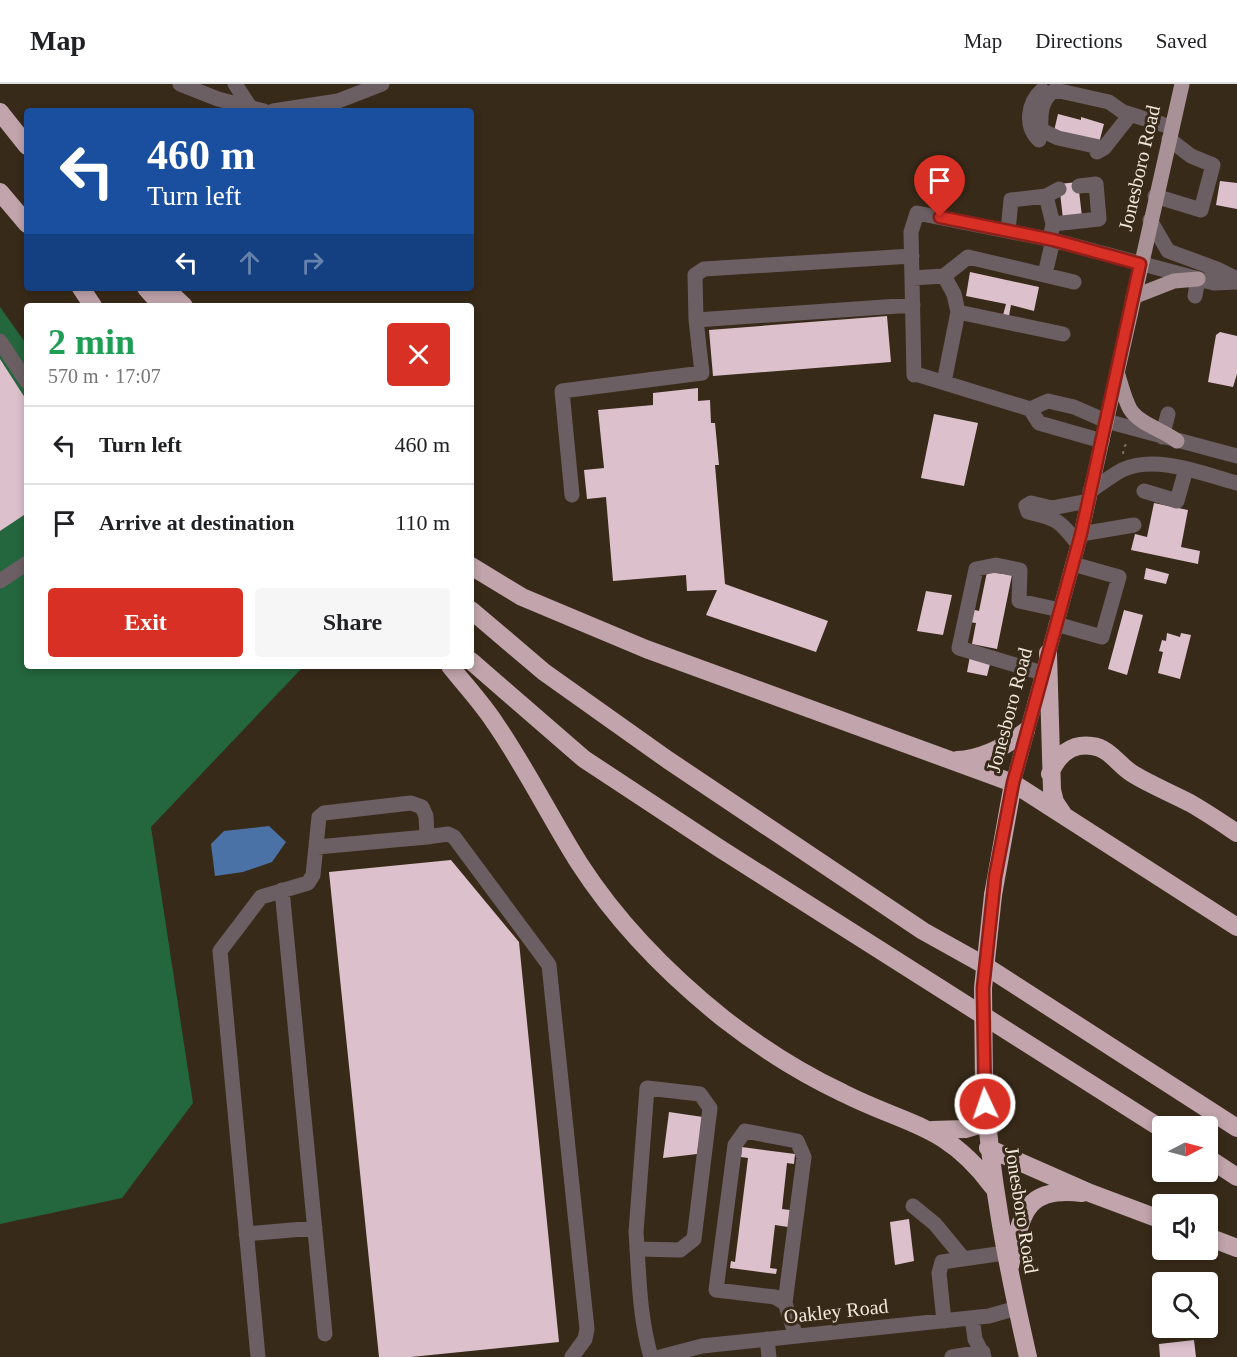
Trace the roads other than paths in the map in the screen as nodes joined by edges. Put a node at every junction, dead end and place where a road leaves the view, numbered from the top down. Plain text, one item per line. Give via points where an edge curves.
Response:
1 (180, 84) edge
2 (235, 84) edge
3 (382, 84) edge
4 (1050, 84) edge
5 (1070, 84) edge
6 (1182, 84) edge
7 (254, 108) edge
8 (256, 108) edge
9 (292, 108) edge
10 (0, 112) edge
11 (1127, 113) junction
12 (1170, 133) junction
13 (24, 142) edge
14 (1104, 148) junction
15 (1079, 186) dead end
16 (0, 192) edge
17 (1155, 196) junction
18 (24, 220) edge
19 (1150, 220) junction
20 (1008, 231) junction
21 (1052, 234) junction
22 (912, 256) junction
23 (1140, 264) junction
24 (1045, 274) junction
25 (944, 276) junction
26 (912, 278) junction
27 (1198, 279) junction
28 (1237, 281) edge
29 (1074, 282) dead end
30 (149, 291) edge
31 (168, 291) edge
32 (1195, 296) dead end
33 (1133, 297) junction
34 (159, 303) edge
35 (181, 303) edge
36 (913, 305) junction
37 (958, 312) junction
38 (696, 320) junction
39 (1063, 334) dead end
40 (0, 341) edge
41 (1117, 371) junction
42 (24, 377) edge
43 (944, 382) junction
44 (1030, 409) junction
45 (1168, 414) dead end
46 (1106, 421) junction
47 (1168, 436) junction
48 (1102, 441) junction
49 (1237, 456) edge
50 (1186, 469) junction
51 (1237, 483) edge
52 (1144, 491) dead end
53 (572, 495) dead end
54 (1089, 496) junction
55 (1134, 525) dead end
56 (1079, 539) junction
57 (1073, 564) junction
58 (24, 565) edge
59 (474, 568) edge
60 (0, 581) edge
61 (474, 613) edge
62 (1058, 617) junction
63 (1048, 653) junction
64 (474, 664) edge
65 (452, 669) edge
66 (1042, 673) junction
67 (1026, 731) junction
68 (949, 760) junction
69 (1050, 774) junction
70 (1013, 783) junction
71 (1064, 815) junction
72 (1237, 833) edge
73 (427, 837) junction
74 (316, 847) junction
75 (282, 890) junction
76 (1237, 927) edge
77 (986, 1123) junction
78 (1152, 1124) edge
79 (1237, 1128) edge
80 (932, 1130) junction
81 (988, 1148) junction
82 (1218, 1165) edge
83 (1237, 1177) edge
84 (993, 1187) junction
85 (1090, 1193) junction
86 (913, 1206) dead end
87 (1152, 1216) edge
88 (315, 1228) junction
89 (246, 1234) junction
90 (1218, 1241) edge
91 (1237, 1248) edge
92 (637, 1249) junction
93 (1004, 1253) junction
94 (963, 1258) junction
95 (1008, 1272) junction
96 (785, 1303) junction
97 (1017, 1308) junction
98 (972, 1318) junction
99 (945, 1321) junction
100 (325, 1334) dead end
101 (796, 1336) junction
102 (767, 1339) junction
103 (984, 1355) edge
104 (258, 1357) edge
105 (572, 1357) edge
106 (651, 1357) edge
107 (660, 1357) edge
108 (769, 1357) edge
109 (952, 1357) edge
110 (1028, 1357) edge

1 - 7 street
2 - 8 street
3 - 9 street via 338,101
4 - 14 street via 1033,103 1029,118 1032,133 1042,142 1073,150 1095,153
5 - 11 street via 1105,93
6 - 12 main road, Jonesboro Road
10 - 13 highway
11 - 12 street
11 - 14 street
11 - 14 street via 1109,102 1055,90 1047,95 1041,130
12 - 17 main road, Jonesboro Road
12 - 17 street via 1191,156 1213,165 1201,210
15 - 21 street via 1096,184 1099,219
16 - 18 highway
17 - 19 main road, Jonesboro Road
19 - 23 main road, Jonesboro Road
19 - 28 street via 1168,251 1217,269
20 - 21 street
20 - 21 street via 1011,200 1053,192
20 - 22 street via 917,213 911,232
21 - 23 street
21 - 24 street
22 - 26 street
22 - 38 street via 704,269 695,275
23 - 27 street
23 - 33 main road, Jonesboro Road
24 - 25 street via 968,257
24 - 29 street
25 - 26 street
25 - 37 street
26 - 36 street
27 - 28 street via 1214,283
27 - 32 street
27 - 33 main road via 1173,281
30 - 34 highway
31 - 35 highway
33 - 41 main road, Jonesboro Road
36 - 38 street
36 - 43 street via 917,375
37 - 39 street
37 - 43 street
38 - 53 street via 702,373 562,391
40 - 42 street
41 - 46 main road, Jonesboro Road
41 - 47 main road via 1130,410
43 - 44 street
44 - 46 street via 1048,401
44 - 48 street via 1039,423
45 - 47 street
46 - 47 street
46 - 48 main road, Jonesboro Road
47 - 49 street
48 - 54 main road, Jonesboro Road
50 - 51 street
50 - 52 street via 1177,501
50 - 54 street via 1151,464 1123,470
54 - 56 main road, Jonesboro Road
54 - 56 street via 1052,508 1031,503 1026,506 1028,512 1053,517
55 - 56 street
56 - 57 main road, Jonesboro Road
57 - 62 main road, Jonesboro Road
57 - 62 street via 1119,577 1102,637
58 - 60 street
59 - 68 highway via 522,597 646,649
61 - 79 highway via 544,672 716,793 923,931 984,965
62 - 63 main road, Jonesboro Road
62 - 66 street via 1019,601 1020,570 996,565 976,569 958,648
63 - 66 main road, Jonesboro Road
63 - 69 highway
64 - 78 highway via 584,759
65 - 80 highway via 495,723 580,865 662,964 724,1019 782,1059 843,1094
66 - 67 main road, Jonesboro Road
67 - 68 highway via 978,758
67 - 70 main road, Jonesboro Road
68 - 70 highway
69 - 71 highway via 1055,802
69 - 72 highway via 1057,760 1069,750 1084,745 1097,747 1131,773 1192,804
70 - 71 highway
70 - 77 highway, Jonesboro Road, bridge via 993,895 983,988
71 - 76 highway
73 - 74 street
73 - 74 street via 422,807 411,802 324,813 316,821
73 - 105 street via 454,837 549,965 587,1329
74 - 75 street via 316,866 308,883
75 - 88 street
75 - 89 street via 261,897 219,956
77 - 80 highway via 964,1129
77 - 81 highway, Jonesboro Road
80 - 84 highway via 976,1164
81 - 84 highway, Jonesboro Road
81 - 85 highway
82 - 83 highway
84 - 93 highway, Jonesboro Road
85 - 87 highway
85 - 95 highway via 1058,1191 1031,1201 1022,1214
86 - 94 street
88 - 89 street
88 - 100 street
89 - 104 street
90 - 91 highway
92 - 92 street via 646,1088 700,1094 710,1108 694,1239 680,1250
92 - 106 street via 642,1327
93 - 94 street
93 - 95 highway, Jonesboro Road
94 - 99 street via 939,1266
95 - 97 highway, Jonesboro Road
96 - 96 street via 775,1297 716,1290 735,1145 745,1131 797,1141 804,1157
96 - 101 street
97 - 98 street, Oakley Road
97 - 110 highway, Jonesboro Road
98 - 99 street, Oakley Road
98 - 103 street via 975,1339
99 - 101 street, Oakley Road
101 - 102 street, Oakley Road
102 - 107 street, Oakley Road via 702,1346
102 - 108 street
103 - 109 street

